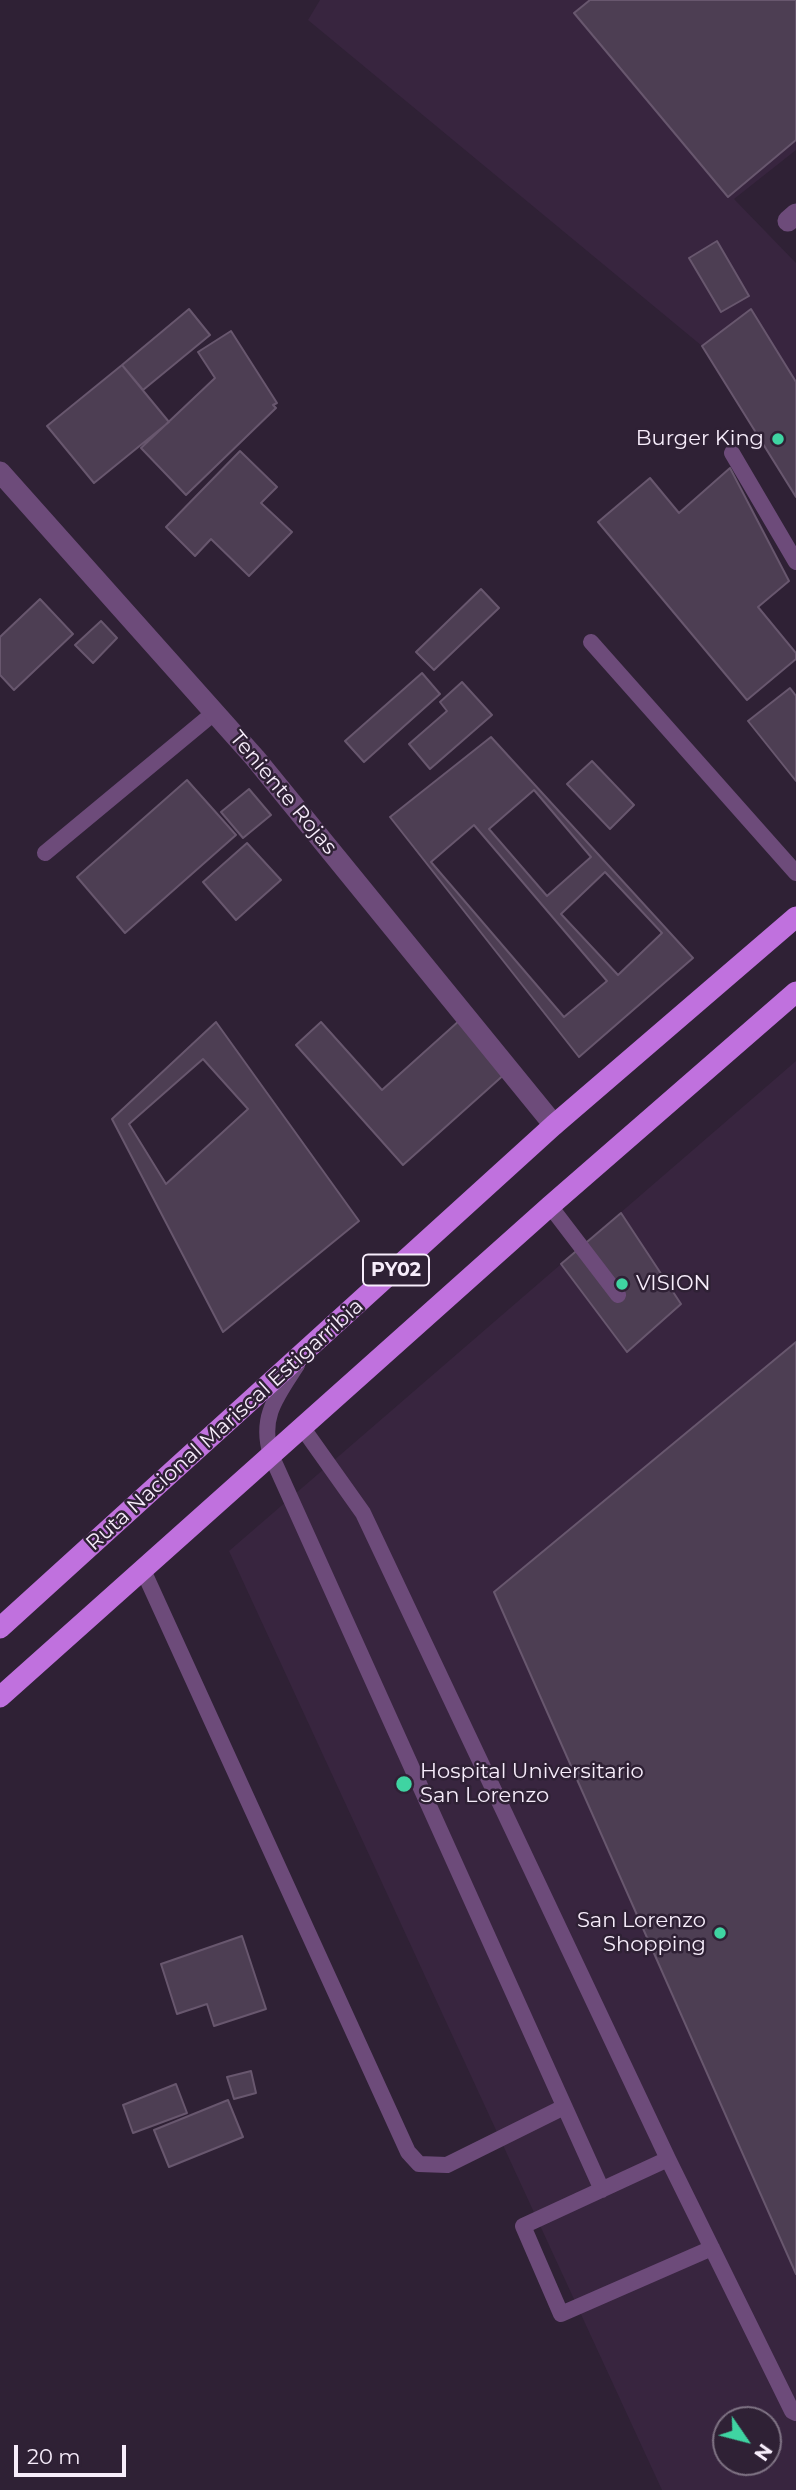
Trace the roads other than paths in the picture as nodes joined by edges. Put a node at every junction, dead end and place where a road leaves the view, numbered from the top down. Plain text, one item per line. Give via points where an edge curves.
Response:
1 (733, 453) dead end
2 (0, 472) edge
3 (796, 562) edge
4 (591, 642) dead end
5 (215, 712) junction
6 (45, 853) dead end
7 (796, 873) edge
8 (796, 917) edge
9 (796, 992) edge
10 (554, 1125) junction
11 (550, 1206) junction
12 (618, 1296) dead end
13 (306, 1351) junction
14 (302, 1427) junction
15 (271, 1455) junction
16 (143, 1570) junction
17 (0, 1628) edge
18 (0, 1697) edge
19 (564, 2107) junction
20 (667, 2159) junction
21 (602, 2190) junction
22 (712, 2248) junction
23 (796, 2413) edge

1 - 3 lane
2 - 5 street, Teniente Rojas
4 - 7 lane
5 - 6 lane
5 - 10 street, Teniente Rojas
8 - 10 highway, Ruta Nacional Mariscal Estigarribia / PY02
9 - 11 highway, PY02
10 - 13 highway, Ruta Nacional Mariscal Estigarribia / PY02
11 - 12 lane
11 - 14 highway, PY02
13 - 15 lane via 273,1402 265,1435
13 - 17 highway, Ruta Nacional Mariscal Estigarribia / PY02
14 - 15 highway, PY02
14 - 20 lane via 362,1513
15 - 16 highway, PY02
15 - 19 lane
16 - 18 highway, PY02
16 - 19 lane via 408,2152 419,2164 447,2165
19 - 21 lane
20 - 21 lane
20 - 22 lane
21 - 22 lane via 523,2226 561,2314
22 - 23 lane

